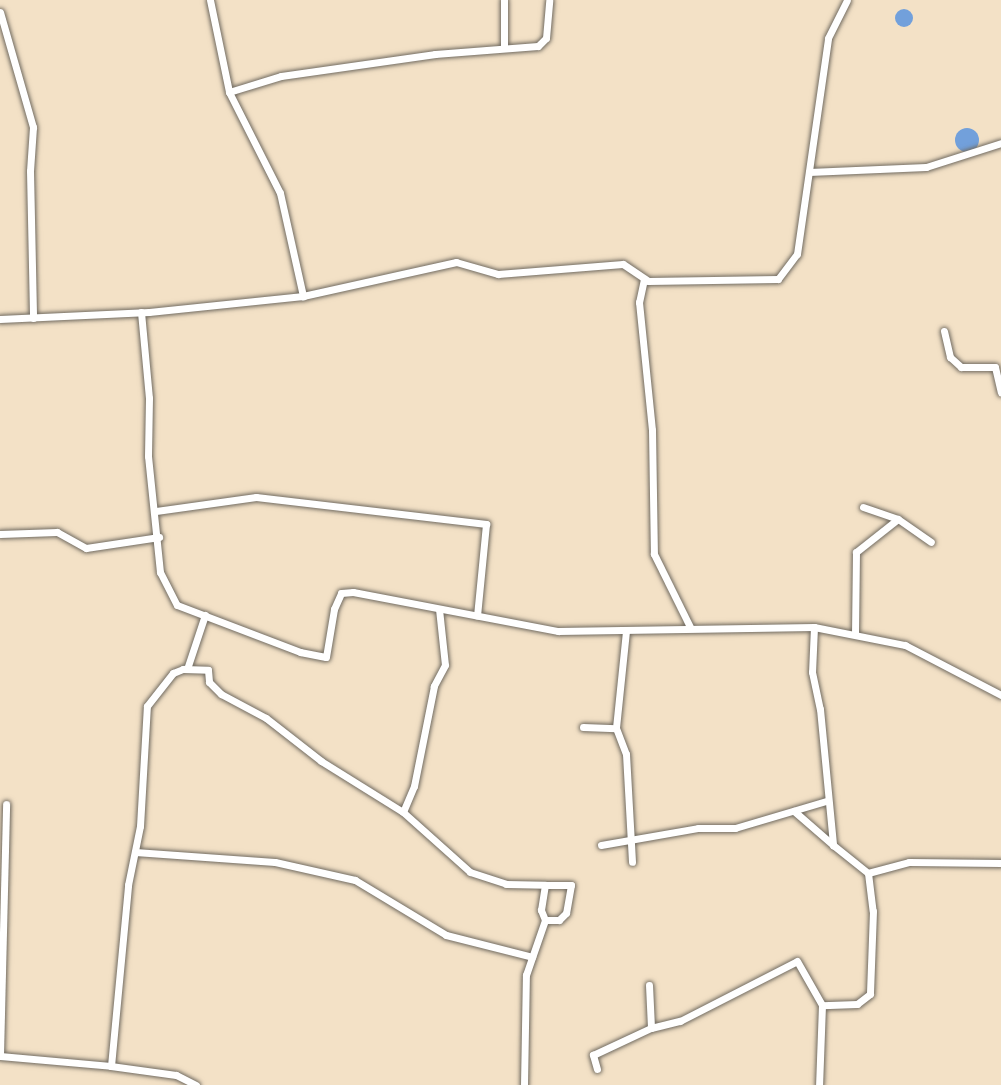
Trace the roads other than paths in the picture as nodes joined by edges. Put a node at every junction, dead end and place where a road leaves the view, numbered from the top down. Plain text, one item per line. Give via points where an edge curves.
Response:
1 (210, 0) edge
2 (504, 0) edge
3 (549, 0) edge
4 (847, 0) edge
5 (0, 12) edge
6 (504, 48) junction
7 (229, 92) junction
8 (1001, 143) edge
9 (808, 172) junction
10 (644, 279) junction
11 (303, 296) junction
12 (141, 312) junction
13 (33, 318) junction
14 (0, 320) edge
15 (944, 331) dead end
16 (1001, 392) edge
17 (863, 507) dead end
18 (156, 511) junction
19 (898, 519) junction
20 (0, 534) edge
21 (159, 537) junction
22 (932, 542) dead end
23 (439, 609) junction
24 (205, 615) junction
25 (477, 616) junction
26 (690, 627) junction
27 (814, 627) junction
28 (626, 631) junction
29 (855, 634) junction
30 (187, 669) junction
31 (1001, 695) edge
32 (583, 727) dead end
33 (616, 728) junction
34 (826, 802) junction
35 (6, 804) dead end
36 (794, 811) junction
37 (403, 812) junction
38 (629, 839) junction
39 (601, 845) dead end
40 (833, 845) junction
41 (135, 852) junction
42 (632, 862) dead end
43 (1001, 863) edge
44 (868, 873) junction
45 (545, 885) junction
46 (545, 920) junction
47 (532, 957) junction
48 (649, 985) dead end
49 (822, 1005) junction
50 (651, 1028) junction
51 (0, 1055) edge
52 (111, 1066) junction
53 (597, 1069) dead end
54 (196, 1085) edge
55 (524, 1085) edge
56 (819, 1085) edge

1 - 7 street
2 - 6 street
3 - 6 street via 546,38 538,46
4 - 9 street via 828,38
5 - 13 street via 33,127
6 - 7 street via 281,76
7 - 11 street via 280,193
8 - 9 street via 926,167
9 - 10 street via 797,254 778,279
10 - 11 street via 623,264 498,274 456,262
10 - 26 street via 639,302 652,430 654,554
11 - 12 street
12 - 13 street
12 - 18 street via 149,398 148,456
13 - 14 street
15 - 16 street via 950,358 961,368 995,367
17 - 19 street
18 - 21 street
18 - 25 street via 256,497 486,524
19 - 22 street
19 - 29 street via 856,552
20 - 21 street via 57,532 86,548
21 - 24 street via 166,591 177,605
23 - 24 street via 341,593 326,657 300,652
23 - 25 street
23 - 37 street via 445,665 434,686 414,786
24 - 30 street
25 - 28 street via 558,631
26 - 27 street
26 - 28 street
27 - 29 street
27 - 34 street via 812,672 820,709
28 - 33 street
29 - 31 street via 905,645
30 - 37 street via 208,670 209,682 221,694 266,718 321,761
30 - 41 street via 173,673 146,706
32 - 33 street
33 - 38 street via 626,754
34 - 36 street
34 - 40 street
35 - 51 street
36 - 38 street via 735,828
36 - 40 street
37 - 45 street via 470,872 506,884
38 - 39 street
38 - 42 street
40 - 44 street
41 - 47 street via 275,862 355,880 446,934
41 - 52 street
43 - 44 street via 909,862
44 - 49 street via 873,911 870,994 857,1003
45 - 46 street via 541,910
45 - 46 street via 571,885 566,913 559,920
46 - 47 street
47 - 55 street via 526,975
48 - 50 street
49 - 50 street via 797,961 680,1021
49 - 56 street
50 - 53 street via 593,1055
51 - 52 street
52 - 54 street via 176,1074

